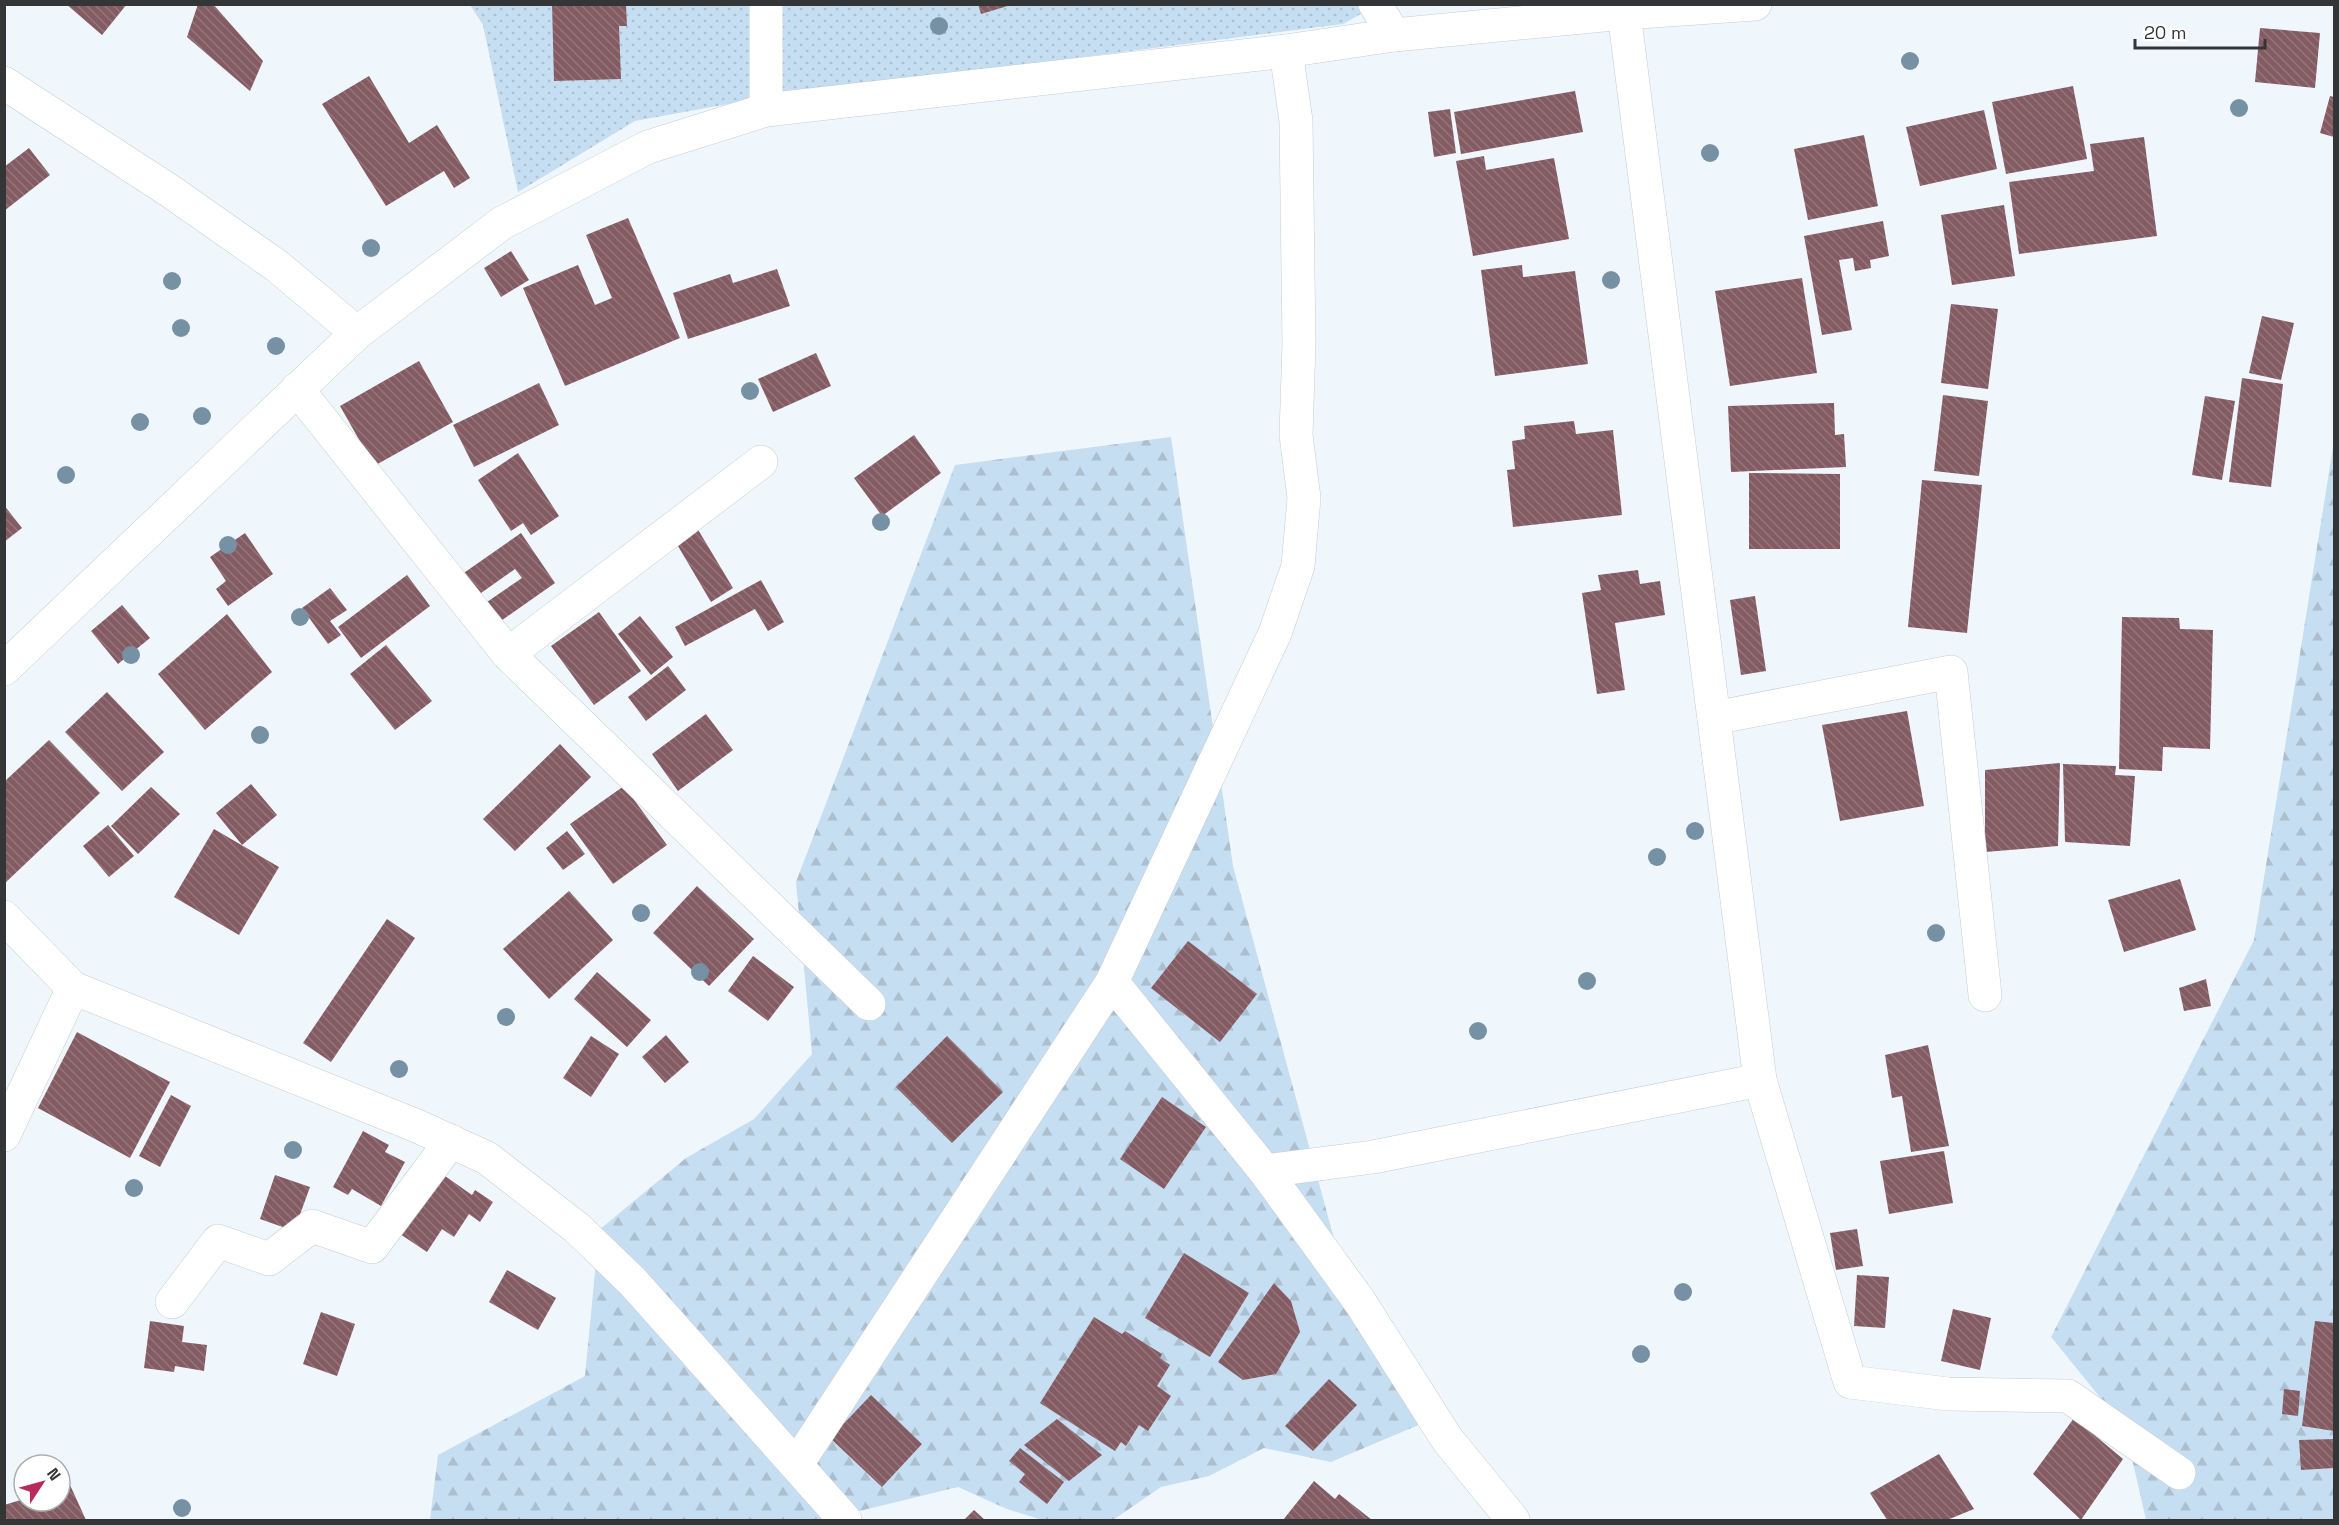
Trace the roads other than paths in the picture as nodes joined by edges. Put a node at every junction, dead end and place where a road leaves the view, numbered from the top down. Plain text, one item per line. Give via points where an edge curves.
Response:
1 (766, 4) edge
2 (1375, 4) edge
3 (1755, 4) edge
4 (1606, 11) edge
5 (1394, 35) junction
6 (1286, 51) junction
7 (4, 83) edge
8 (766, 110) junction
9 (357, 333) junction
10 (297, 389) junction
11 (761, 462) dead end
12 (508, 654) junction
13 (4, 669) edge
14 (1714, 718) junction
15 (4, 917) edge
16 (1112, 982) junction
17 (73, 988) junction
18 (1984, 995) dead end
19 (869, 1004) dead end
20 (1760, 1080) junction
21 (4, 1135) edge
22 (451, 1141) junction
23 (1265, 1171) junction
24 (172, 1302) dead end
25 (798, 1464) junction
26 (2179, 1473) dead end
27 (845, 1521) edge
28 (1513, 1521) edge

1 - 8 street
2 - 5 street
3 - 4 street
4 - 5 street
4 - 14 street
5 - 6 street
6 - 8 street
6 - 16 street via 1296,121 1296,435 1304,498 1298,566 1275,633
7 - 9 street via 277,266
8 - 9 street via 648,147 502,223
9 - 10 street
10 - 12 street
10 - 13 street
11 - 12 street
12 - 19 street
14 - 18 street via 1951,672
14 - 20 street
15 - 17 street
16 - 23 street
16 - 25 street
17 - 21 street
17 - 22 street
20 - 23 street via 1373,1157
20 - 26 street via 1850,1382 1948,1394 2068,1396
22 - 24 street via 372,1247 312,1226 269,1259 218,1241
22 - 25 street via 487,1158 577,1228 633,1282
23 - 28 street via 1360,1302 1447,1439
25 - 27 street

